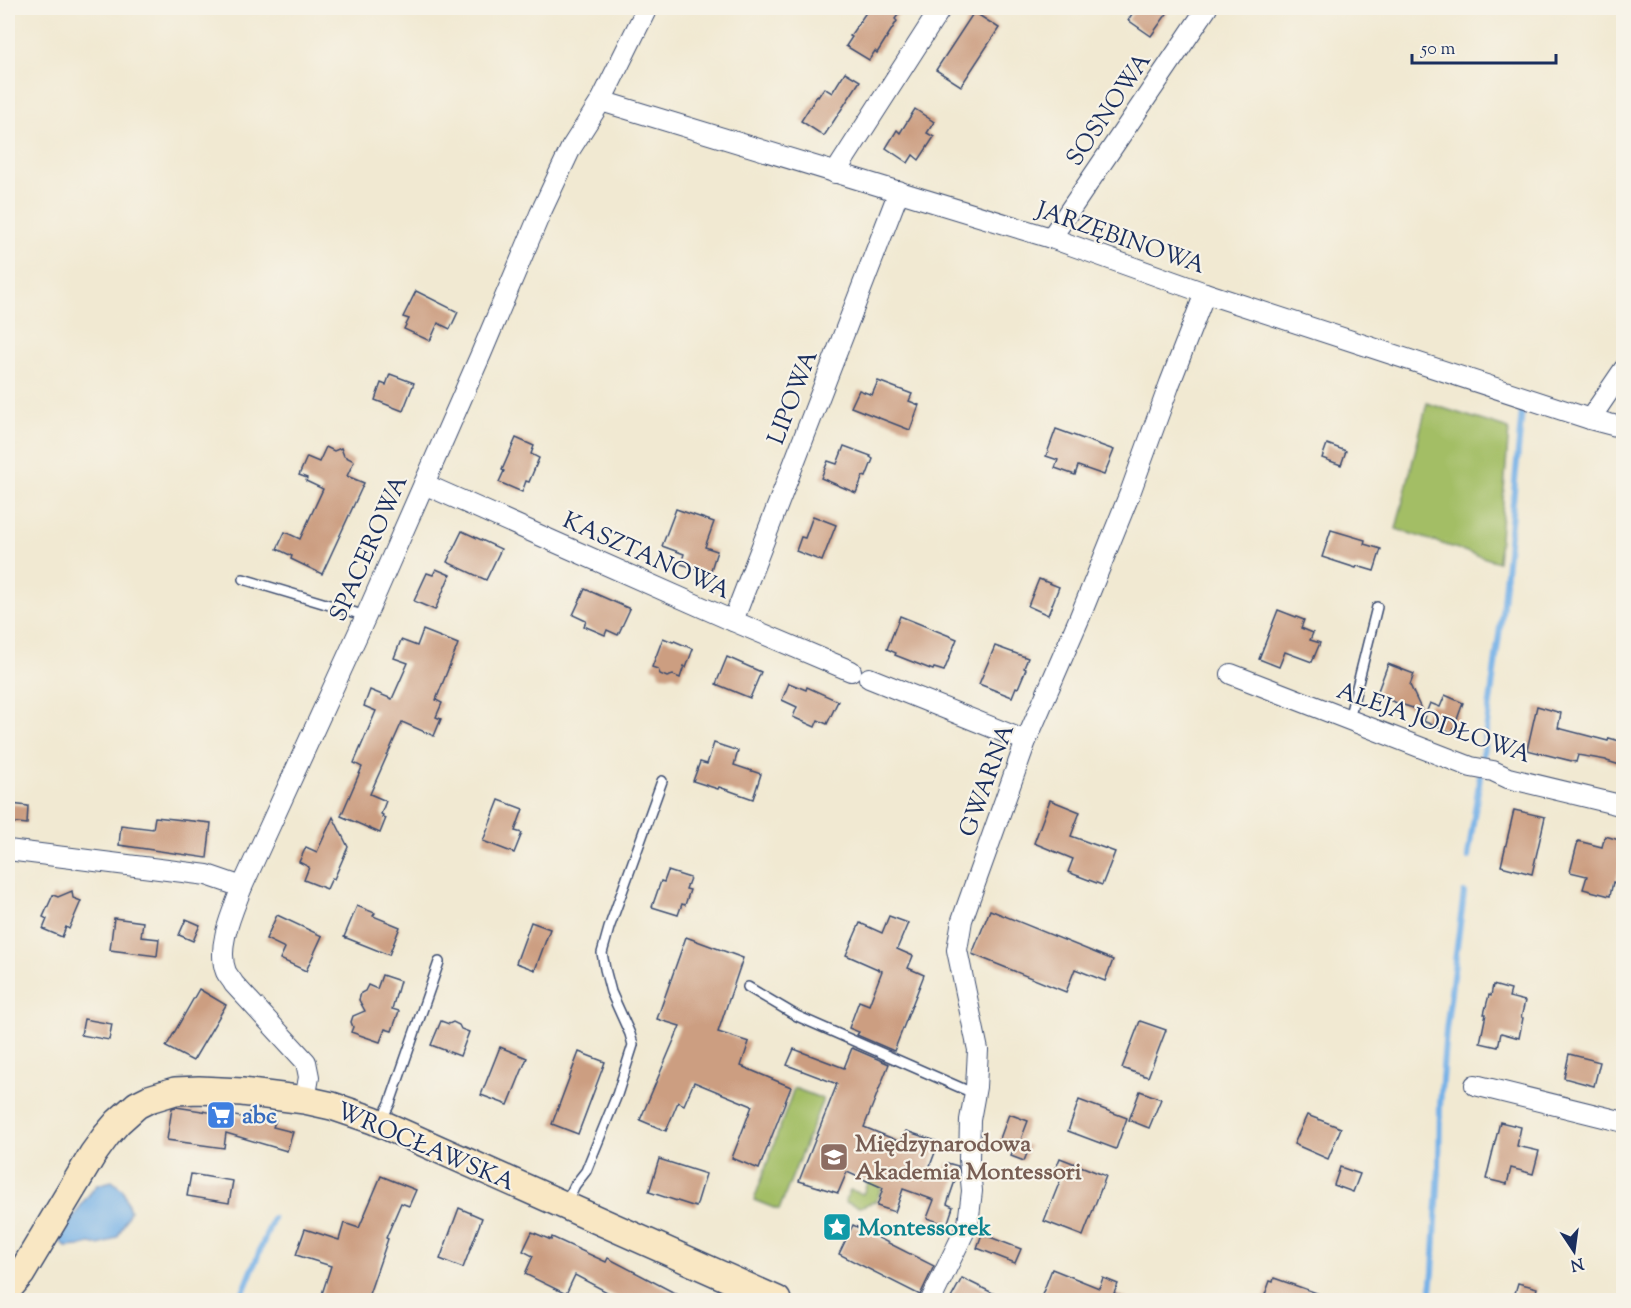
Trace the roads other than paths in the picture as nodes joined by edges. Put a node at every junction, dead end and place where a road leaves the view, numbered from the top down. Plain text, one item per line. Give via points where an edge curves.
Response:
1 (647, 8) edge
2 (941, 8) edge
3 (1207, 8) edge
4 (601, 101) junction
5 (835, 173) junction
6 (898, 191) junction
7 (1050, 238) junction
8 (1205, 293) junction
9 (1623, 369) edge
10 (1590, 419) junction
11 (1623, 428) edge
12 (424, 483) junction
13 (243, 579) dead end
14 (1377, 607) dead end
15 (366, 616) junction
16 (733, 621) junction
17 (1231, 674) dead end
18 (1349, 719) junction
19 (1026, 741) junction
20 (662, 781) dead end
21 (1623, 807) edge
22 (8, 850) edge
23 (242, 887) junction
24 (439, 962) dead end
25 (748, 987) dead end
26 (1475, 1085) dead end
27 (975, 1094) junction
28 (305, 1100) junction
29 (1623, 1122) edge
30 (380, 1123) junction
31 (564, 1205) junction
32 (8, 1289) edge
33 (777, 1300) edge
34 (931, 1300) edge

1 - 4 street, SPACEROWA
2 - 5 street
3 - 7 street, SOSNOWA
4 - 5 street, JARZĘBINOWA
4 - 12 street, SPACEROWA via 570,148
5 - 6 street, JARZĘBINOWA
6 - 7 street, JARZĘBINOWA
6 - 16 street, LIPOWA
7 - 8 street, JARZĘBINOWA
8 - 10 street, JARZĘBINOWA
8 - 19 street, GWARNA via 1130,493
9 - 10 street
10 - 11 street, JARZĘBINOWA
12 - 15 street, SPACEROWA
12 - 16 street, KASZTANOWA
13 - 15 lane
14 - 18 lane
15 - 23 street, SPACEROWA
16 - 19 street, KASZTANOWA
17 - 18 street, ALEJA JODŁOWA
18 - 21 street, ALEJA JODŁOWA via 1471,767
19 - 27 street, GWARNA via 962,920 957,950 978,1050
20 - 31 lane via 602,953 611,992 633,1045 586,1171
22 - 23 street via 207,875
23 - 28 street, SPACEROWA via 226,931 226,972 306,1062 309,1077
24 - 30 lane
25 - 27 lane via 797,1016
26 - 29 street
27 - 34 street, GWARNA via 970,1120 972,1191 968,1224
28 - 30 street, WROCŁAWSKA
28 - 32 street, WROCŁAWSKA via 199,1090 175,1091 137,1105 93,1154 21,1274
30 - 31 street, WROCŁAWSKA
31 - 33 street, WROCŁAWSKA

